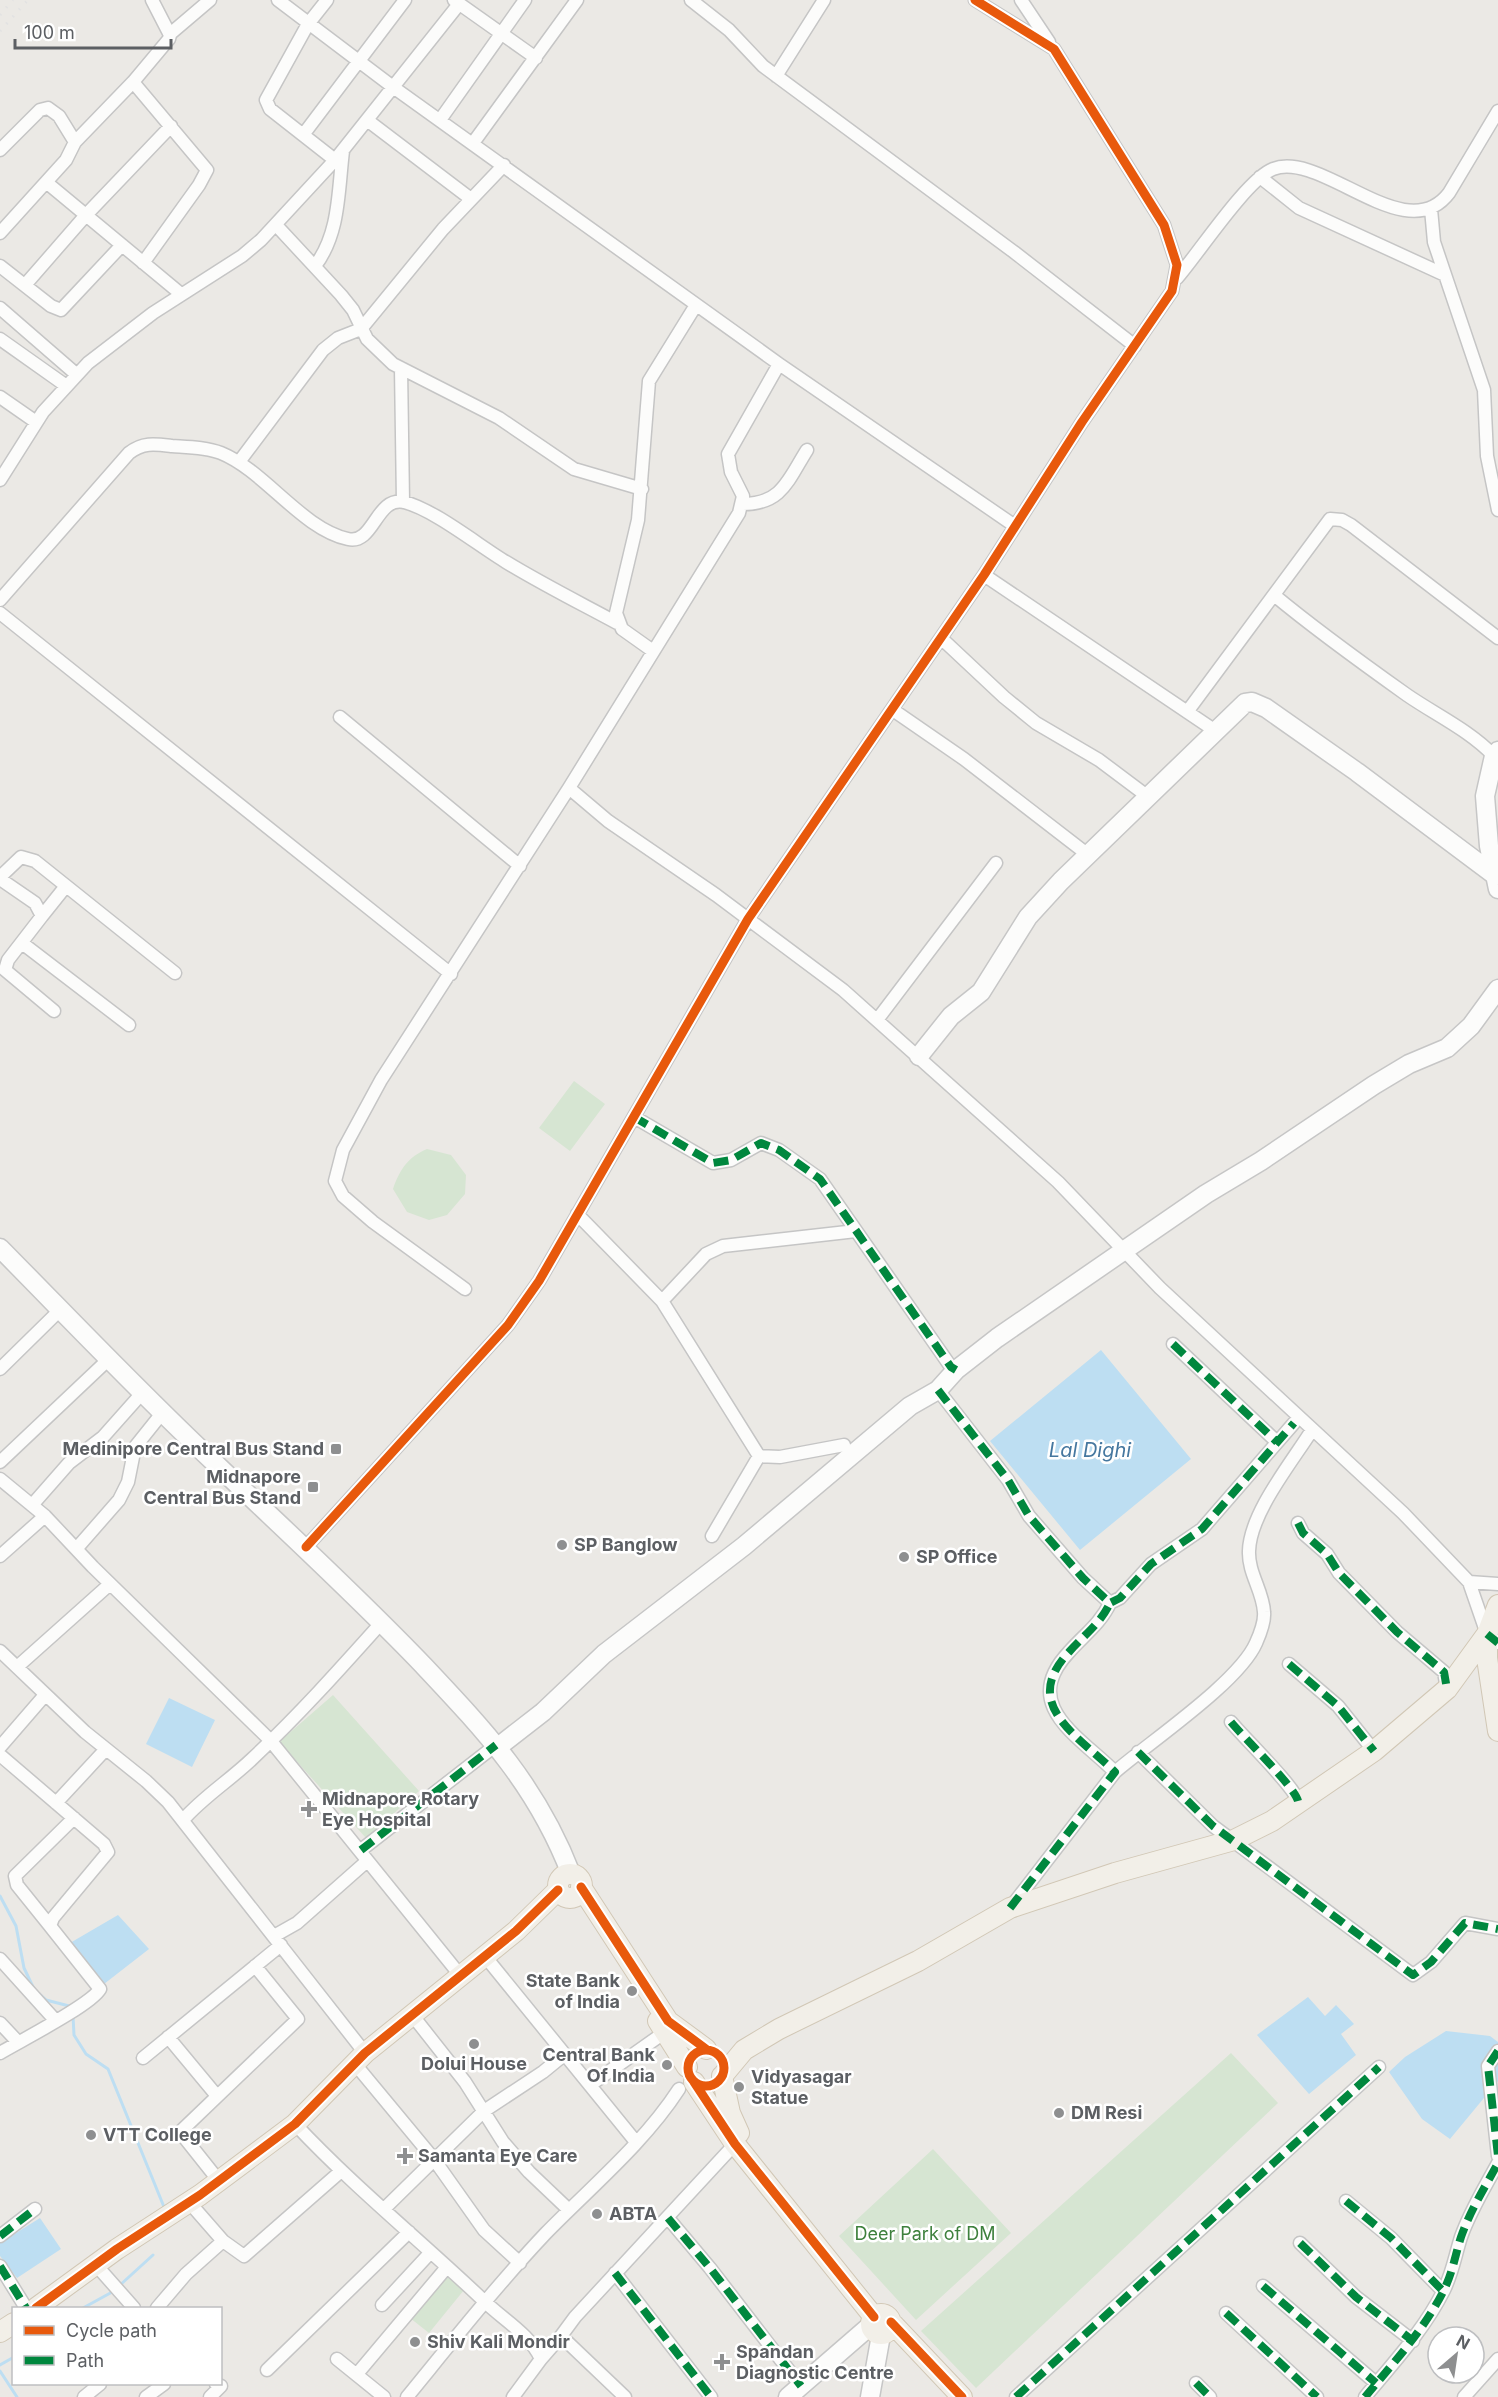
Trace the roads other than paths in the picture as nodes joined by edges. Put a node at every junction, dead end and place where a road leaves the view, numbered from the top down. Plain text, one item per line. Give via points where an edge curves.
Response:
1 (152, 0) edge
2 (210, 0) edge
3 (278, 0) edge
4 (327, 0) edge
5 (405, 0) edge
6 (525, 0) edge
7 (577, 0) edge
8 (691, 0) edge
9 (824, 0) edge
10 (975, 0) edge
11 (1021, 0) edge
12 (456, 2) edge
13 (308, 24) junction
14 (170, 34) junction
15 (501, 34) junction
16 (1052, 46) junction
17 (536, 57) junction
18 (360, 63) junction
19 (776, 76) junction
20 (134, 82) junction
21 (393, 87) junction
22 (1498, 111) edge
23 (367, 120) junction
24 (440, 120) junction
25 (171, 126) junction
26 (303, 135) junction
27 (75, 142) junction
28 (473, 143) junction
29 (0, 150) edge
30 (339, 155) junction
31 (504, 165) junction
32 (1260, 177) junction
33 (46, 182) junction
34 (471, 199) junction
35 (1431, 209) junction
36 (86, 215) junction
37 (276, 225) junction
38 (0, 233) edge
39 (122, 245) junction
40 (143, 263) junction
41 (0, 266) edge
42 (315, 266) junction
43 (1445, 275) junction
44 (1176, 278) junction
45 (25, 285) junction
46 (181, 294) junction
47 (696, 305) junction
48 (0, 308) edge
49 (361, 329) junction
50 (0, 339) edge
51 (1135, 346) junction
52 (779, 364) junction
53 (401, 368) junction
54 (76, 374) junction
55 (65, 385) junction
56 (0, 397) edge
57 (36, 422) junction
58 (807, 450) dead end
59 (239, 462) junction
60 (0, 480) edge
61 (642, 489) junction
62 (403, 502) junction
63 (743, 504) junction
64 (1498, 510) edge
65 (1015, 526) junction
66 (984, 575) junction
67 (1274, 595) junction
68 (0, 600) edge
69 (0, 613) edge
70 (617, 623) junction
71 (941, 638) junction
72 (1498, 638) edge
73 (653, 651) junction
74 (892, 710) junction
75 (1187, 712) junction
76 (340, 717) dead end
77 (1217, 732) junction
78 (1496, 753) edge
79 (569, 788) junction
80 (1147, 796) junction
81 (1087, 854) junction
82 (996, 863) dead end
83 (520, 866) junction
84 (0, 878) edge
85 (1497, 879) edge
86 (66, 886) junction
87 (42, 916) junction
88 (748, 919) junction
89 (22, 943) junction
90 (175, 973) dead end
91 (451, 974) junction
92 (1498, 989) edge
93 (54, 1011) dead end
94 (877, 1020) junction
95 (129, 1024) dead end
96 (919, 1056) junction
97 (634, 1117) junction
98 (577, 1214) junction
99 (856, 1231) junction
100 (0, 1248) edge
101 (1124, 1250) junction
102 (465, 1289) dead end
103 (662, 1301) junction
104 (61, 1309) junction
105 (1173, 1344) dead end
106 (110, 1358) junction
107 (0, 1369) edge
108 (956, 1370) junction
109 (938, 1390) junction
110 (143, 1392) junction
111 (163, 1412) junction
112 (1294, 1423) dead end
113 (1312, 1430) junction
114 (1277, 1442) junction
115 (844, 1445) dead end
116 (759, 1456) junction
117 (0, 1462) edge
118 (0, 1479) edge
119 (33, 1504) junction
120 (45, 1516) junction
121 (1298, 1523) dead end
122 (712, 1536) dead end
123 (306, 1547) junction
124 (77, 1548) junction
125 (0, 1556) edge
126 (1469, 1582) junction
127 (110, 1584) junction
128 (1498, 1584) edge
129 (1110, 1603) junction
130 (382, 1622) junction
131 (1495, 1623) edge
132 (0, 1651) edge
133 (1288, 1664) dead end
134 (17, 1667) junction
135 (1447, 1689) junction
136 (45, 1695) junction
137 (1232, 1722) dead end
138 (1498, 1731) edge
139 (270, 1740) junction
140 (497, 1746) junction
141 (0, 1747) edge
142 (106, 1749) junction
143 (1374, 1751) junction
144 (1138, 1752) junction
145 (0, 1755) edge
146 (1115, 1772) junction
147 (1298, 1801) junction
148 (56, 1803) junction
149 (74, 1818) junction
150 (183, 1820) junction
151 (1234, 1840) junction
152 (361, 1850) junction
153 (366, 1862) junction
154 (571, 1889) junction
155 (1010, 1908) junction
156 (50, 1926) junction
157 (1498, 1929) edge
158 (277, 1941) junction
159 (484, 1955) junction
160 (0, 1959) edge
161 (255, 1966) junction
162 (459, 1975) junction
163 (413, 2016) junction
164 (55, 2020) junction
165 (0, 2023) edge
166 (665, 2032) junction
167 (168, 2037) junction
168 (18, 2042) junction
169 (710, 2050) junction
170 (744, 2050) junction
171 (1498, 2051) edge
172 (0, 2054) edge
173 (565, 2054) junction
174 (143, 2058) dead end
175 (360, 2058) junction
176 (1379, 2067) dead end
177 (1493, 2070) edge
178 (723, 2075) junction
179 (687, 2079) junction
180 (590, 2085) junction
181 (217, 2096) junction
182 (484, 2111) junction
183 (295, 2124) junction
184 (636, 2142) junction
185 (735, 2144) junction
186 (1498, 2156) edge
187 (433, 2158) junction
188 (1498, 2163) edge
189 (340, 2172) junction
190 (219, 2181) junction
191 (1346, 2201) dead end
192 (189, 2202) junction
193 (385, 2208) junction
194 (35, 2209) dead end
195 (569, 2210) junction
196 (668, 2218) junction
197 (409, 2232) junction
198 (0, 2236) edge
199 (223, 2241) junction
200 (1300, 2243) dead end
201 (430, 2253) junction
202 (520, 2263) junction
203 (96, 2265) junction
204 (0, 2266) edge
205 (447, 2267) junction
206 (615, 2273) junction
207 (1263, 2286) dead end
208 (1443, 2291) junction
209 (484, 2302) junction
210 (382, 2305) dead end
211 (25, 2307) edge
212 (37, 2307) edge
213 (133, 2307) edge
214 (158, 2307) edge
215 (1226, 2313) dead end
216 (882, 2324) junction
217 (561, 2336) junction
218 (1413, 2341) junction
219 (337, 2359) dead end
220 (541, 2359) junction
221 (1498, 2359) edge
222 (267, 2370) dead end
223 (357, 2374) junction
224 (1196, 2383) dead end
225 (1376, 2383) junction
226 (99, 2385) edge
227 (163, 2385) edge
228 (218, 2385) edge
229 (795, 2392) edge
230 (84, 2397) edge
231 (146, 2397) edge
232 (210, 2397) edge
233 (384, 2397) edge
234 (407, 2397) edge
235 (513, 2397) edge
236 (625, 2397) edge
237 (711, 2397) edge
238 (870, 2397) edge
239 (951, 2397) edge
240 (962, 2397) edge
241 (1016, 2397) edge
242 (1210, 2397) edge
243 (1317, 2397) edge
244 (1365, 2397) edge
245 (1464, 2397) edge

1 - 14 street
2 - 14 street
3 - 13 street
4 - 13 street
5 - 18 street
6 - 15 street
7 - 17 street
8 - 19 street via 709,12
9 - 19 street
10 - 16 street
11 - 16 street
12 - 15 street
12 - 21 street
13 - 18 street
13 - 26 street via 266,99 270,109
14 - 20 street
15 - 17 street
15 - 24 street
16 - 44 street via 1164,225 1172,245
17 - 28 street
18 - 21 street
18 - 26 street
19 - 51 street
20 - 25 street
20 - 27 street
21 - 23 street
21 - 24 street
22 - 35 street via 1442,204
23 - 30 street
23 - 34 street
24 - 28 street
25 - 36 street
25 - 40 street via 207,170
26 - 30 street
27 - 29 street via 59,116 48,108 40,110
27 - 33 street via 66,160
28 - 31 street
30 - 37 street
30 - 42 street via 333,232 328,248
31 - 34 street
31 - 47 street
32 - 35 street via 1289,166 1397,208
32 - 43 street via 1299,208
32 - 44 street
33 - 36 street
33 - 38 street
34 - 49 street
35 - 43 street via 1434,242
36 - 39 street
36 - 45 street
37 - 42 street
37 - 46 street via 242,256
39 - 40 street
39 - 45 street via 61,310
40 - 46 street
41 - 45 street
42 - 49 street via 353,310
43 - 64 street via 1484,390 1487,456
44 - 51 street via 1172,291
46 - 54 street
47 - 52 street
47 - 61 street via 649,381
48 - 54 street
49 - 53 street via 383,356
49 - 59 street via 338,338 323,350
50 - 55 street
51 - 65 street
52 - 63 street via 728,454
52 - 65 street
53 - 61 street via 499,418 574,469
53 - 62 street
54 - 55 street
55 - 57 street
56 - 57 street
57 - 60 street
58 - 63 street via 774,498
59 - 62 street via 307,517 348,539 363,536 387,506
59 - 68 street via 213,450 137,446
61 - 70 street via 617,602
62 - 70 street
63 - 73 street
65 - 66 street
66 - 71 street
66 - 75 street
67 - 72 street via 1325,523 1335,518 1351,525
67 - 75 street
67 - 78 street via 1409,697
69 - 91 street
70 - 73 street
71 - 74 street
71 - 80 street via 1036,723 1100,760
73 - 79 street
74 - 81 street via 972,765
74 - 88 street
75 - 77 street
76 - 83 street
77 - 80 street
77 - 85 street via 1245,703 1266,708 1366,778
78 - 85 street via 1485,796 1489,846
79 - 83 street
79 - 88 street via 608,821
80 - 81 street
81 - 96 street via 1028,918 981,992 951,1016
82 - 94 street
83 - 91 street
84 - 86 street via 14,860 27,857
84 - 87 street via 35,903
86 - 87 street
86 - 90 street
87 - 89 street
88 - 94 street
88 - 97 street
89 - 93 street via 5,970
89 - 95 street
91 - 102 street via 381,1080 343,1150 335,1181 343,1196 373,1222
92 - 101 street via 1471,1026 1447,1048 1409,1064 1335,1109
94 - 96 street
96 - 101 street via 1059,1182
97 - 98 street
97 - 99 street via 713,1163 731,1160 761,1143 779,1150 820,1179
98 - 103 street
98 - 123 street via 539,1281 508,1325
99 - 103 street via 723,1246 706,1254
99 - 108 street
100 - 104 street
101 - 108 street
101 - 113 street
103 - 116 street
104 - 106 street
104 - 107 street
105 - 114 street
106 - 110 street
106 - 117 street
108 - 109 street
109 - 129 street via 1008,1480 1029,1516
109 - 140 street via 910,1406 744,1546 604,1654 543,1712
110 - 111 street
110 - 119 street via 103,1437 69,1463
111 - 123 street
111 - 124 street via 135,1446 128,1482 119,1500
112 - 114 street
113 - 126 street
113 - 144 street via 1253,1530 1248,1551 1264,1613 1255,1646 1215,1691
114 - 129 street via 1202,1529 1152,1564 1120,1598
115 - 116 street via 780,1457
116 - 122 street
118 - 119 street
119 - 120 street
120 - 124 street
120 - 125 street
121 - 135 street via 1396,1632 1444,1672
123 - 130 street
124 - 127 street
126 - 128 street
126 - 131 street
127 - 134 street
127 - 139 street
129 - 146 street via 1104,1617 1054,1669 1049,1698 1081,1743
130 - 139 street via 328,1684
130 - 140 street
131 - 135 main road
131 - 138 main road via 1487,1658
132 - 134 street
133 - 143 street via 1338,1706
134 - 136 street
135 - 143 main road
136 - 141 street
136 - 142 street
137 - 147 street via 1292,1787
139 - 150 street
139 - 152 street
140 - 152 street
140 - 154 street via 532,1792 557,1838
142 - 148 street
142 - 150 street via 156,1790
143 - 147 main road
144 - 146 street
144 - 151 street via 1213,1826
145 - 148 street
146 - 155 street
147 - 151 main road via 1272,1821
148 - 149 street
149 - 156 street via 108,1852
149 - 156 street via 15,1876 17,1886
150 - 158 street
151 - 155 main road
151 - 157 street via 1413,1975 1431,1962 1465,1923
152 - 153 street
153 - 158 street
153 - 162 street
154 - 159 main road
154 - 166 main road
154 - 169 main road via 668,2021
155 - 170 main road via 918,1961
156 - 164 street via 99,1985 97,1994
158 - 161 street
158 - 175 street
159 - 162 main road
159 - 173 street
160 - 164 street
161 - 167 street
161 - 181 street via 298,2019
162 - 163 main road
163 - 175 main road
163 - 182 street
164 - 168 street
165 - 168 street
166 - 179 main road
166 - 180 street
167 - 174 street
167 - 181 street
168 - 172 street
169 - 170 main road
169 - 178 main road via 721,2057
169 - 179 main road via 693,2054
170 - 178 main road
171 - 177 street
173 - 180 street
173 - 182 street
175 - 183 main road
175 - 187 street
176 - 241 street
177 - 186 street
178 - 179 main road via 711,2085
178 - 216 main road via 730,2114 748,2147
179 - 184 street
179 - 185 main road
180 - 184 street
181 - 190 street via 180,2132
182 - 187 street
182 - 195 street via 509,2149
183 - 189 street
183 - 190 main road
184 - 195 street
185 - 196 street
185 - 216 main road
187 - 193 street
187 - 202 street via 484,2230
188 - 208 street via 1470,2214 1455,2266
189 - 193 street
189 - 199 street via 243,2256
190 - 192 main road
191 - 208 street via 1391,2238
192 - 199 street
192 - 203 main road
193 - 197 street
194 - 198 street
195 - 202 street
196 - 206 street
196 - 229 street via 711,2268
197 - 201 street
197 - 222 street
199 - 214 street via 186,2274
200 - 218 street via 1356,2297
201 - 205 street
201 - 210 street
202 - 209 street
203 - 212 main road
203 - 213 street
204 - 211 street
205 - 209 street
205 - 223 street
206 - 217 street
206 - 237 street
207 - 225 street
208 - 218 street
209 - 220 street via 528,2340
209 - 234 street
215 - 243 street
216 - 229 street
216 - 238 street
216 - 239 main road
216 - 240 main road
217 - 220 street
217 - 236 street
218 - 225 street
219 - 223 street
220 - 235 street
221 - 245 street
223 - 233 street
224 - 242 street
225 - 244 street
226 - 230 street
227 - 231 street
228 - 232 street

